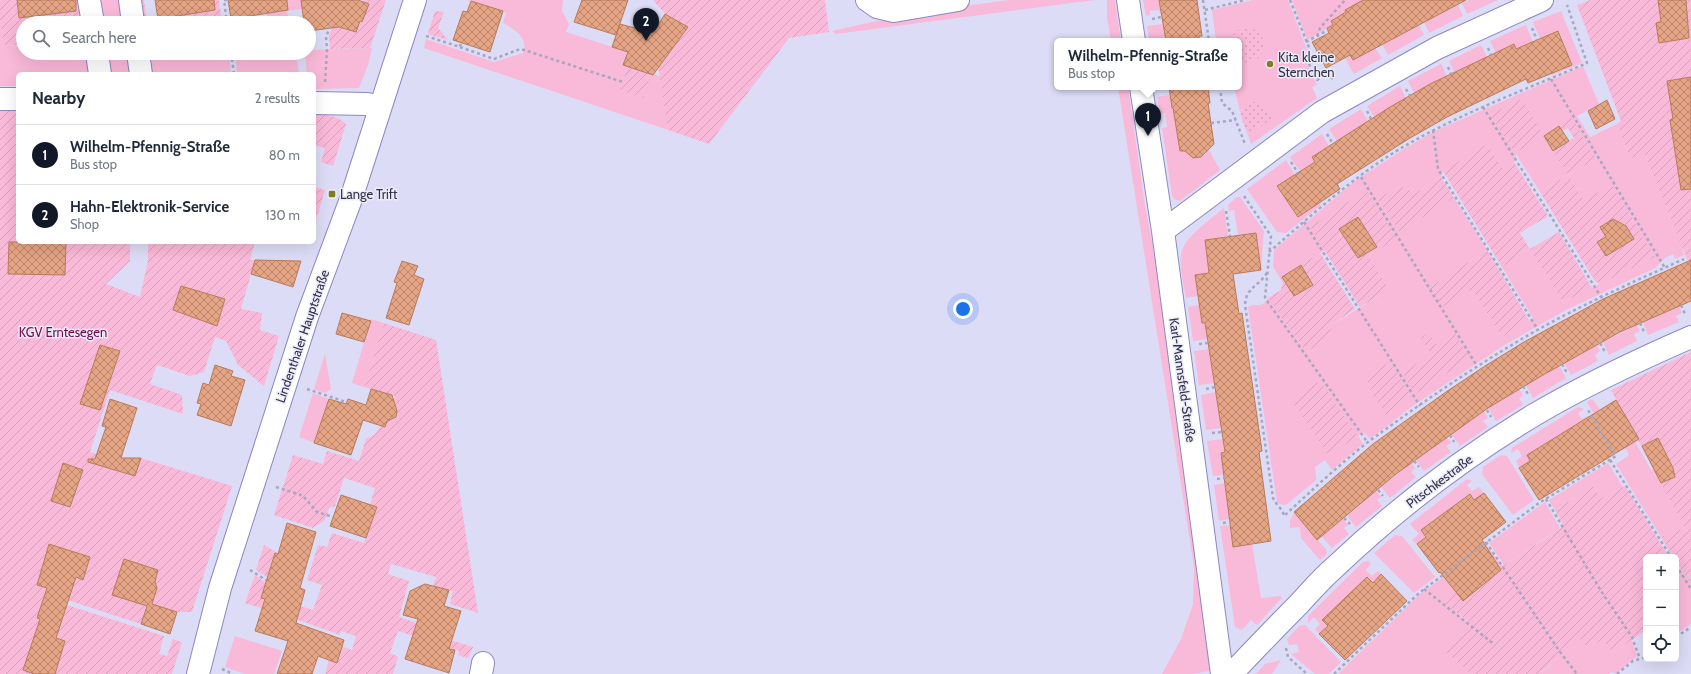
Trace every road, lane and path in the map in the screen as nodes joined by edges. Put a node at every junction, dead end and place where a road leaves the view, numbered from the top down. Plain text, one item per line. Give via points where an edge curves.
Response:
1 (89, 0) edge
2 (130, 0) edge
3 (226, 0) edge
4 (415, 0) edge
5 (867, 0) edge
6 (958, 0) edge
7 (1128, 0) edge
8 (1203, 0) edge
9 (1245, 0) edge
10 (1290, 0) edge
11 (1345, 0) edge
12 (1542, 0) edge
13 (1567, 5) dead end
14 (1205, 10) junction
15 (91, 16) edge
16 (132, 16) edge
17 (226, 16) edge
18 (331, 24) dead end
19 (1328, 30) dead end
20 (423, 35) dead end
21 (1317, 36) junction
22 (1134, 38) edge
23 (1209, 38) edge
24 (1306, 42) junction
25 (461, 43) dead end
26 (460, 47) junction
27 (98, 60) edge
28 (139, 60) edge
29 (233, 60) edge
30 (100, 72) edge
31 (141, 72) edge
32 (234, 72) edge
33 (1550, 79) junction
34 (622, 82) dead end
35 (1335, 83) dead end
36 (325, 85) dead end
37 (1141, 90) edge
38 (1220, 90) edge
39 (0, 99) edge
40 (16, 99) edge
41 (316, 103) edge
42 (380, 107) junction
43 (1483, 107) junction
44 (1236, 120) junction
45 (1211, 123) dead end
46 (1434, 130) junction
47 (1246, 148) dead end
48 (1361, 177) dead end
49 (1241, 190) dead end
50 (1225, 204) dead end
51 (1304, 222) junction
52 (1164, 231) junction
53 (1230, 236) dead end
54 (1269, 252) junction
55 (1684, 259) dead end
56 (1664, 268) junction
57 (1267, 273) junction
58 (1601, 297) junction
59 (1681, 305) dead end
60 (1640, 323) dead end
61 (1689, 328) edge
62 (1538, 330) junction
63 (1647, 338) dead end
64 (1600, 343) dead end
65 (1608, 358) dead end
66 (1477, 366) junction
67 (307, 389) dead end
68 (346, 402) dead end
69 (1420, 406) junction
70 (1586, 407) dead end
71 (1368, 443) junction
72 (1610, 460) junction
73 (276, 487) dead end
74 (1546, 499) junction
75 (333, 517) dead end
76 (1486, 542) junction
77 (1669, 554) edge
78 (250, 570) dead end
79 (1679, 570) edge
80 (266, 580) dead end
81 (1424, 589) junction
82 (1691, 589) edge
83 (1691, 627) edge
84 (1679, 635) edge
85 (1285, 645) dead end
86 (1494, 645) dead end
87 (1643, 658) edge
88 (1640, 659) junction
89 (208, 671) edge
90 (1222, 673) edge
91 (232, 674) edge
92 (1307, 674) edge
93 (1334, 674) edge
94 (1577, 674) edge
95 (1617, 674) edge

1 - 15 street
2 - 16 street
3 - 17 path
4 - 42 street, Lindenthaler Hauptstraße
5 - 6 street via 877,7 894,11
7 - 22 street
8 - 14 path
9 - 14 path
10 - 24 path
11 - 21 path via 1320,28
12 - 52 street via 1437,48 1322,112
13 - 33 path via 1587,63
14 - 23 path
18 - 36 path via 326,37
19 - 21 path
20 - 26 path
21 - 24 path
24 - 35 path via 1310,50 1304,54 1316,80 1328,73
25 - 26 path
26 - 34 path via 494,59 520,49
27 - 30 street
28 - 31 street
29 - 32 path
33 - 43 path
33 - 56 path
37 - 52 street, Karl-Mannsfeld-Straße
38 - 44 path via 1222,103 1232,111
39 - 40 street
41 - 42 street via 367,104
42 - 89 street, Lindenthaler Hauptstraße via 351,199 306,317 220,588
43 - 46 path
43 - 58 path
44 - 45 path
44 - 47 path
46 - 51 path via 1355,178
46 - 62 path via 1438,169
48 - 66 path
49 - 54 path via 1271,236
50 - 53 path
51 - 54 path
51 - 69 path
52 - 90 street, Karl-Mannsfeld-Straße
54 - 57 path
55 - 56 path
56 - 58 path
57 - 71 path via 1265,298
57 - 71 path via 1263,280 1249,290 1245,305 1273,498 1284,516
58 - 62 path
59 - 61 path
60 - 63 path
61 - 90 street, Pitschkestraße via 1534,415 1434,484 1334,567 1236,669
62 - 66 path
64 - 65 path
66 - 69 path
67 - 68 path
69 - 71 path
70 - 72 path via 1616,456
72 - 74 path
72 - 77 path
73 - 75 path via 303,496 317,512
74 - 76 path
74 - 88 path via 1632,637
76 - 81 path
76 - 94 path
78 - 80 path
79 - 82 path
81 - 86 path
81 - 93 path
83 - 84 path
85 - 92 path via 1288,657
87 - 88 path
88 - 95 path via 1633,660
89 - 91 path

